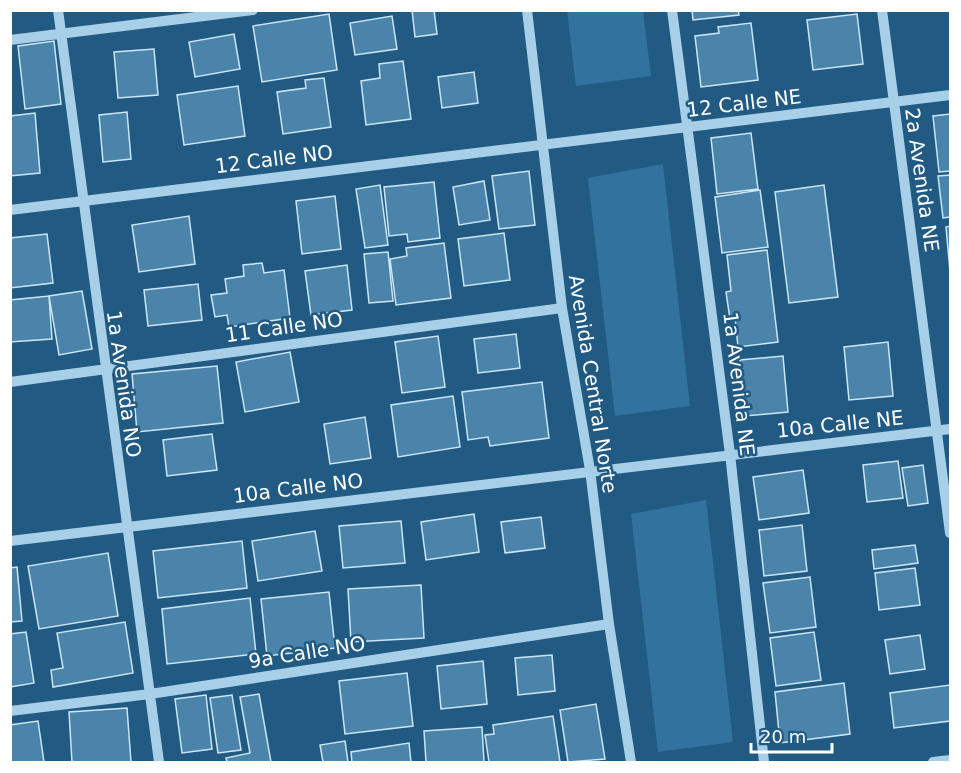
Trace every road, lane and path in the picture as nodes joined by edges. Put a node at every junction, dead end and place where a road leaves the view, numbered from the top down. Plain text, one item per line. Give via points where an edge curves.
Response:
1 (58, 10) edge
2 (254, 10) edge
3 (527, 10) edge
4 (672, 10) edge
5 (882, 10) edge
6 (61, 33) junction
7 (10, 40) edge
8 (951, 95) edge
9 (893, 103) junction
10 (688, 128) junction
11 (543, 146) junction
12 (82, 200) junction
13 (10, 210) edge
14 (562, 308) junction
15 (104, 370) junction
16 (10, 382) edge
17 (951, 429) edge
18 (938, 431) junction
19 (730, 454) junction
20 (590, 470) junction
21 (126, 527) junction
22 (951, 533) edge
23 (10, 541) edge
24 (609, 624) junction
25 (150, 694) junction
26 (10, 711) edge
27 (951, 760) edge
28 (159, 762) edge
29 (631, 762) edge
30 (764, 762) edge
31 (933, 762) edge

1 - 6 street, 1a Avenida NO
2 - 6 street
3 - 11 street, Avenida Central Norte
4 - 10 street, 1a Avenida NE
5 - 9 street, 2a Avenida NE
6 - 7 street
6 - 12 street, 1a Avenida NO
8 - 9 street, 12 Calle NE
9 - 10 street, 12 Calle NE
9 - 18 street, 2a Avenida NE
10 - 11 street, 12 Calle NE
10 - 19 street, 1a Avenida NE
11 - 12 street, 12 Calle NO
11 - 14 street, Avenida Central Norte
12 - 13 street, 12 Calle NO
12 - 15 street, 1a Avenida NO
14 - 15 street, 11 Calle NO
14 - 20 street, Avenida Central Norte
15 - 16 street, 11 Calle NO
15 - 21 street, 1a Avenida NO
17 - 18 street, 10a Calle NE
18 - 19 street, 10a Calle NE
18 - 22 street, 2a Avenida NE
19 - 20 street, 10a Calle NE
19 - 30 street, 1a Avenida NE
20 - 21 street, 10a Calle NO
20 - 24 street, Avenida Central Norte
21 - 23 street, 10a Calle NO
21 - 25 street, 1a Avenida NO
24 - 25 street, 9a Calle NO
24 - 29 street, Avenida Central Norte
25 - 26 street, 9a Calle NO
25 - 28 street, 1a Avenida NO
27 - 31 street

